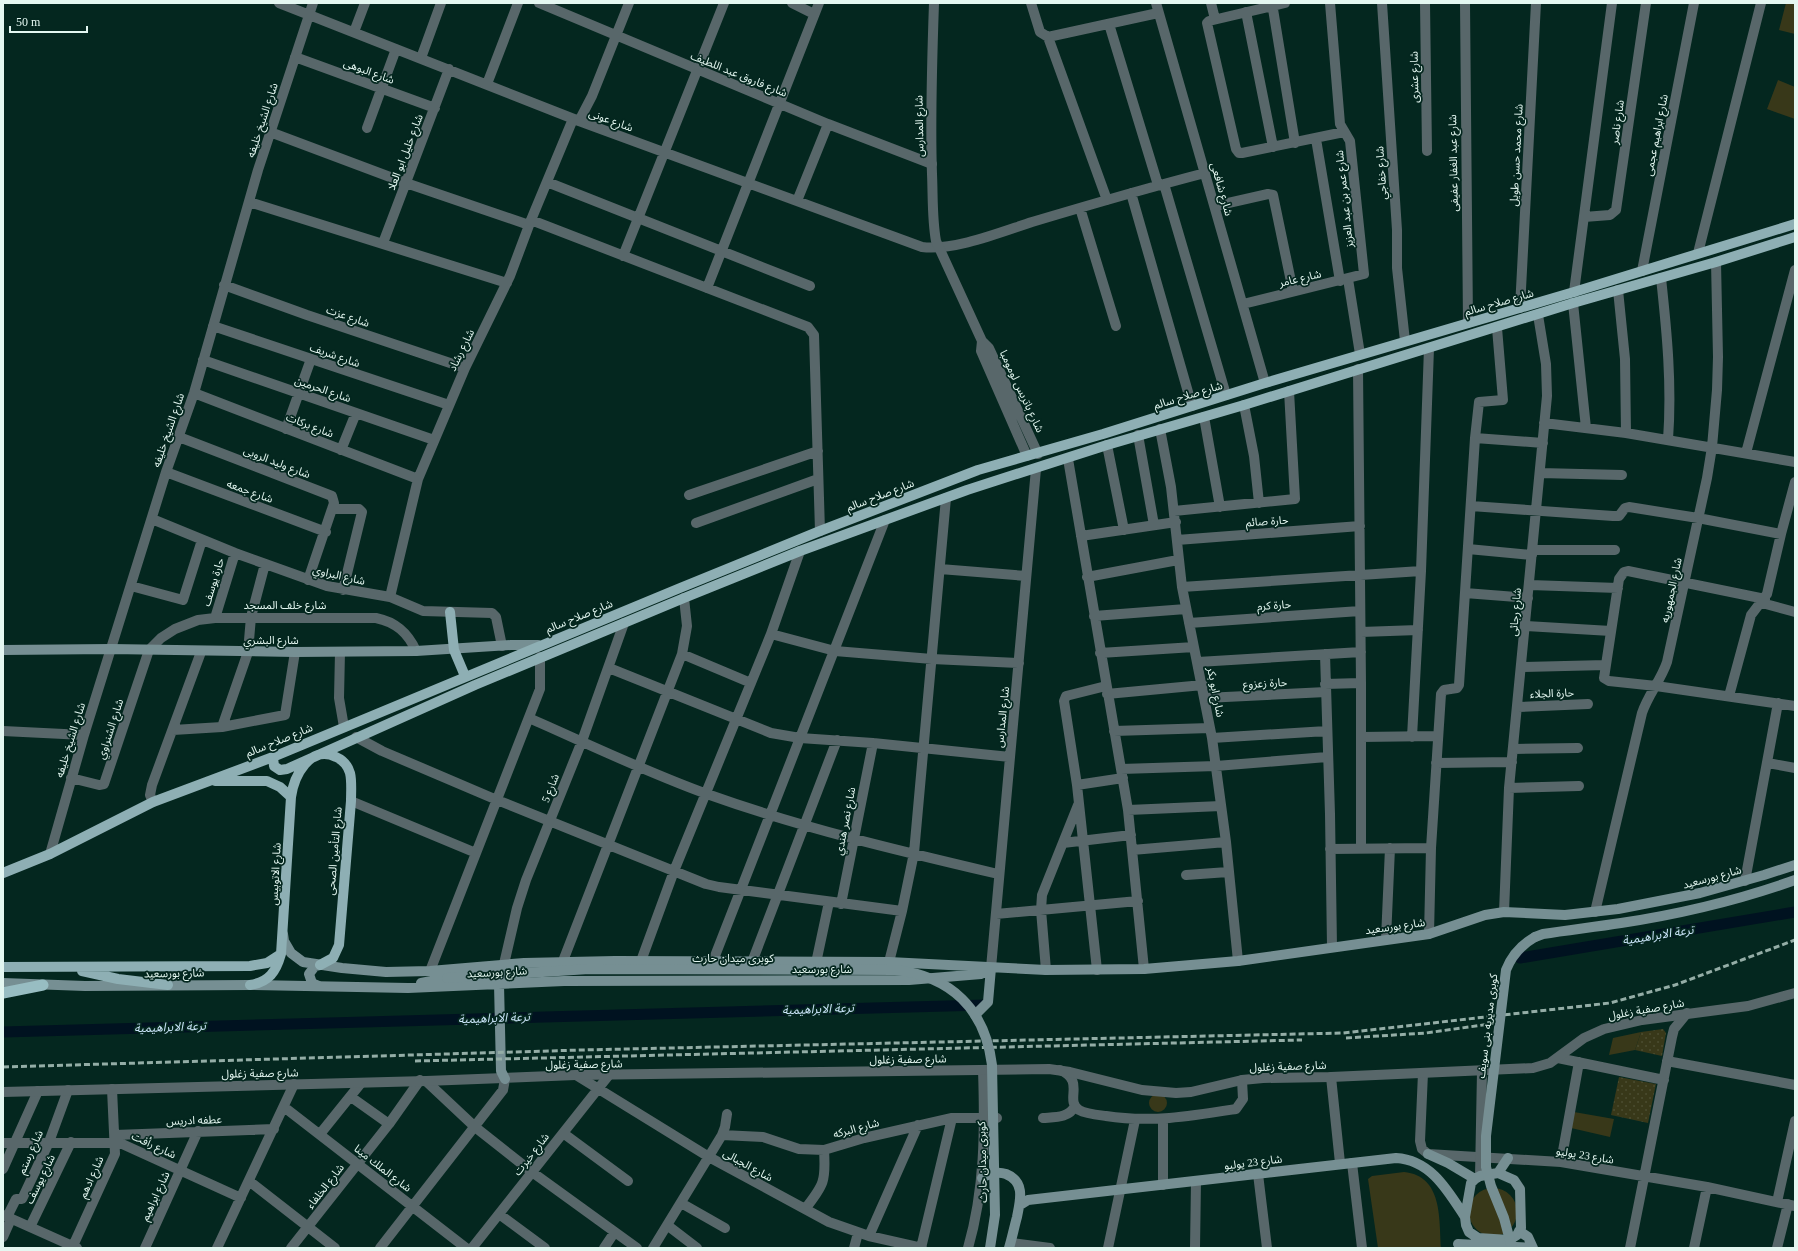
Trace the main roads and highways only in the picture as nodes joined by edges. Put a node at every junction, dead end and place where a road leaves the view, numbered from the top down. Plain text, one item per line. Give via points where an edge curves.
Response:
1 (1795, 224) edge
2 (1795, 237) edge
3 (450, 612) road end
4 (538, 645) junction
5 (3, 650) edge
6 (454, 650) junction
7 (465, 676) junction
8 (315, 755) junction
9 (273, 757) junction
10 (208, 781) junction
11 (291, 797) junction
12 (1795, 865) edge
13 (3, 873) edge
14 (1795, 880) edge
15 (283, 934) junction
16 (281, 954) junction
17 (752, 962) junction
18 (320, 965) junction
19 (3, 967) edge
20 (68, 967) junction
21 (991, 968) junction
22 (748, 981) junction
23 (3, 983) edge
24 (499, 984) junction
25 (43, 985) junction
26 (168, 985) junction
27 (250, 985) junction
28 (321, 986) junction
29 (408, 988) junction
30 (3, 993) edge
31 (976, 1015) dead end
32 (505, 1079) road end
33 (1428, 1154) road end
34 (1508, 1158) road end
35 (1485, 1175) junction
36 (982, 1178) road end
37 (1020, 1205) junction
38 (1466, 1221) junction
39 (1519, 1231) junction
40 (1010, 1246) edge
41 (1458, 1246) edge
42 (990, 1248) edge
43 (1512, 1248) edge
44 (1534, 1248) edge

1 - 4 main road, شارع صلاح سالم via 978,470
2 - 8 main road, شارع صلاح سالم via 1244,405 1107,444 946,498 800,551 684,598 540,657
3 - 6 main road
4 - 6 main road, شارع البشري
4 - 7 main road, شارع صلاح سالم
5 - 6 main road, شارع البشري
6 - 7 main road
7 - 9 main road, شارع صلاح سالم
8 - 9 main road, شارع صلاح سالم via 283,770 274,766
8 - 11 main road, شارع الاتوبيس via 298,773
8 - 18 main road, شارع التأمين الصحى via 334,755 344,762 350,773 351,801 338,945 333,958
9 - 10 main road, شارع صلاح سالم
10 - 11 main road via 267,781 280,787
10 - 13 main road, شارع صلاح سالم via 153,802 50,854
11 - 15 main road, شارع الاتوبيس
12 - 21 main road, شارع بورسعيد via 1745,881 1655,903 1595,912 1504,912 1485,915 1429,934 1238,960 1144,969
14 - 43 main road, كوبرى مديريه بنى سويف, bridge via 1696,909 1543,934 1518,949 1506,970 1486,1136 1488,1178 1504,1218
15 - 16 main road, شارع الاتوبيس
15 - 18 main road, شارع بورسعيد via 287,947 296,958
16 - 20 main road via 267,963 250,966
16 - 27 main road, شارع الاتوبيس via 277,967 269,978
17 - 18 main road, شارع بورسعيد via 563,961 430,971 371,971
17 - 21 main road, شارع بورسعيد via 889,962
17 - 22 main road via 755,966 755,975
18 - 28 main road via 315,966 309,974 312,983
19 - 20 main road
20 - 26 main road via 118,979
21 - 22 main road, شارع بورسعيد via 981,974 938,979
21 - 31 main road via 988,1002
22 - 24 main road, شارع بورسعيد via 602,980
23 - 25 main road, شارع بورسعيد
24 - 29 main road, شارع بورسعيد
24 - 32 main road via 501,1072
25 - 26 main road, شارع بورسعيد
25 - 30 highway
26 - 27 main road, شارع بورسعيد
27 - 28 main road, شارع بورسعيد
28 - 29 main road, شارع بورسعيد
29 - 42 main road, كوبرى ميدان حارث, bridge via 447,978 589,969 884,970 906,971 937,981 956,993 972,1010 984,1030 991,1053 995,1215
33 - 35 main road
34 - 35 main road
35 - 38 main road via 1471,1183
35 - 39 main road via 1514,1180 1520,1190
36 - 37 main road via 999,1172 1009,1175 1017,1183 1021,1194
37 - 38 main road, شارع 23 يوليو via 1028,1200 1396,1158 1418,1164 1437,1177
37 - 40 main road
38 - 39 main road via 1469,1232 1478,1238 1504,1240 1513,1238
38 - 41 main road
39 - 44 main road via 1528,1237
41 - 44 main road

